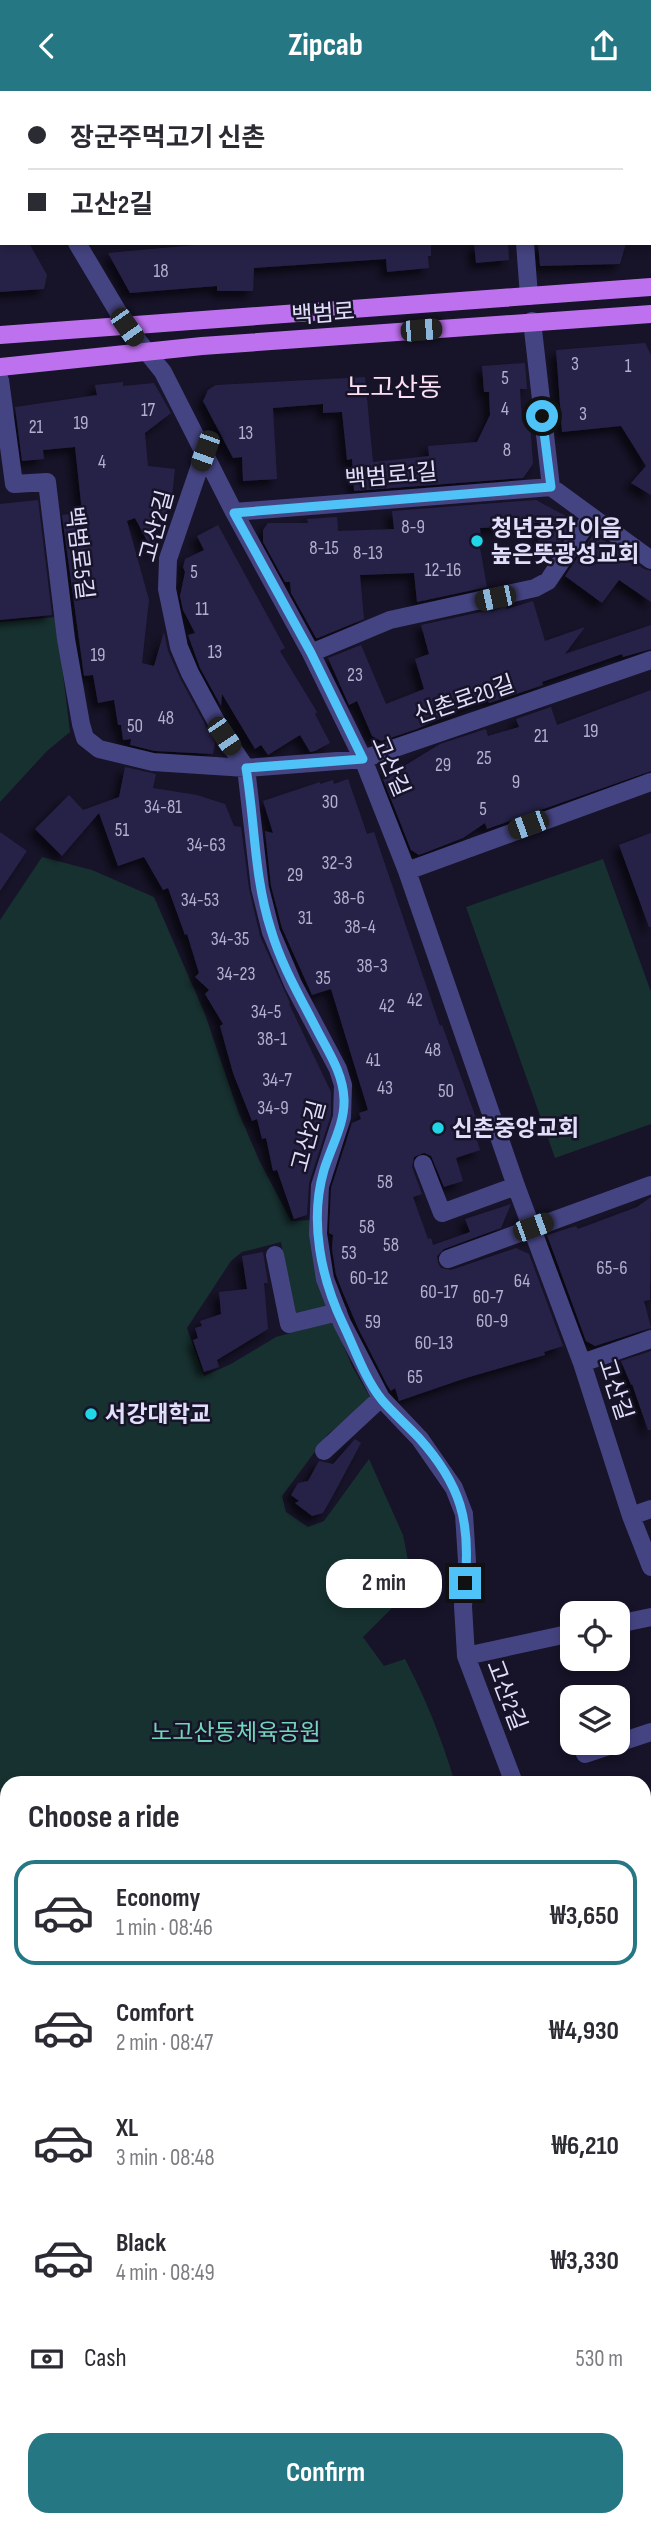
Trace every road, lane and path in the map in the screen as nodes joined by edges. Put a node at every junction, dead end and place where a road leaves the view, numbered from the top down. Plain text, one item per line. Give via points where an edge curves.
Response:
1 (79, 245) edge
2 (525, 245) edge
3 (651, 277) edge
4 (651, 287) edge
5 (585, 292) junction
6 (529, 296) junction
7 (651, 314) edge
8 (531, 321) junction
9 (127, 327) junction
10 (0, 335) edge
11 (144, 351) junction
12 (0, 367) edge
13 (0, 380) edge
14 (205, 451) junction
15 (551, 487) junction
16 (234, 513) junction
17 (591, 517) junction
18 (651, 560) edge
19 (311, 653) junction
20 (651, 660) edge
21 (81, 724) joint
22 (363, 759) junction
23 (246, 768) junction
24 (651, 782) edge
25 (407, 871) junction
26 (423, 1164) dead end
27 (651, 1185) edge
28 (516, 1186) junction
29 (533, 1227) junction
30 (275, 1255) dead end
31 (449, 1259) dead end
32 (338, 1312) junction
33 (651, 1339) edge
34 (582, 1363) junction
35 (381, 1398) junction
36 (324, 1451) dead end
37 (651, 1509) edge
38 (631, 1516) junction
39 (651, 1567) edge
40 (651, 1617) edge
41 (630, 1621) edge
42 (560, 1635) edge
43 (466, 1655) junction
44 (651, 1732) edge
45 (630, 1739) edge
46 (511, 1776) edge

1 - 9 street, 고산길
2 - 6 street
3 - 5 main road
4 - 5 main road, 백범로
5 - 6 main road, 백범로
6 - 9 main road, 백범로
7 - 8 main road, 백범로
8 - 11 main road, 백범로
8 - 15 street
9 - 10 main road, 백범로
9 - 11 street, 고산길
11 - 12 main road, 백범로
11 - 14 street, 고산길 via 163,372
13 - 21 street, 백범로5길 via 13,484 47,482
14 - 16 street, 고산길
14 - 23 street, 고산2길 via 167,559 167,589 179,647 190,673
15 - 16 street, 백범로1길
15 - 17 street
16 - 19 street, 고산길
17 - 18 street
17 - 19 street via 548,581 535,588 390,620
19 - 22 street, 고산길
20 - 22 street, 신촌로20길
21 - 23 street, 신촌로20길 via 85,738 107,752 153,762
22 - 23 street, 신촌로20길
22 - 25 street, 고산길
23 - 32 street, 고산2길 via 260,888 271,932 343,1085 342,1117 320,1187 318,1212 321,1257
24 - 25 street
25 - 28 street, 고산길
26 - 28 street via 442,1213
27 - 29 street
28 - 29 street, 고산길
29 - 31 street
29 - 34 street, 고산길
30 - 32 street via 289,1324
32 - 35 street, 고산2길
33 - 34 street
34 - 38 street, 고산길
35 - 36 street
35 - 43 street, 고산2길 via 434,1456 464,1514
37 - 38 street
38 - 39 street, 고산길
40 - 41 street
42 - 43 street
43 - 46 street, 고산2길
44 - 45 street

